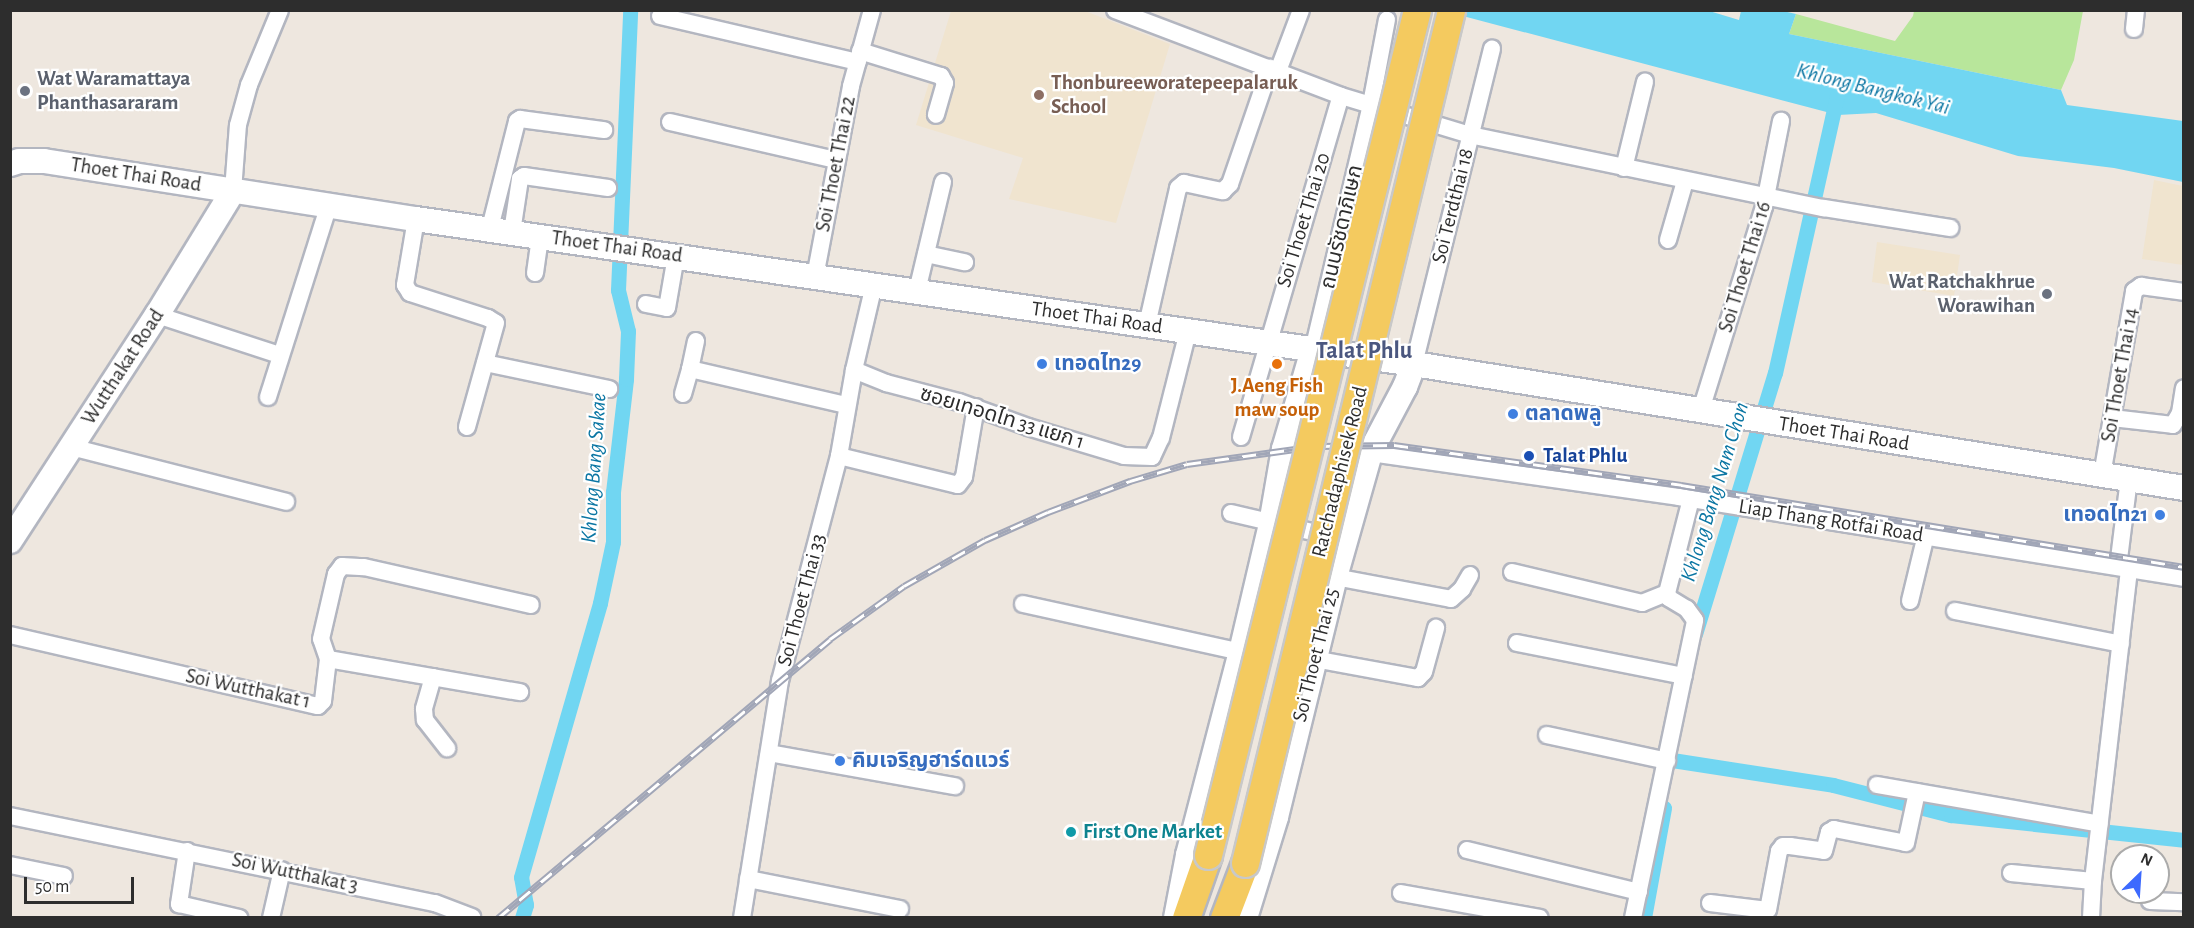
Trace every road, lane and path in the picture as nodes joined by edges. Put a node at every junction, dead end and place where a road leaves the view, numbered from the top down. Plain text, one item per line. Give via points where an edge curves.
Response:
1 (280, 10) edge
2 (872, 10) edge
3 (1115, 10) edge
4 (1300, 10) edge
5 (1417, 10) edge
6 (1451, 10) edge
7 (2136, 10) edge
8 (660, 16) dead end
9 (1387, 19) dead end
10 (2134, 29) dead end
11 (1492, 48) dead end
12 (859, 57) junction
13 (1274, 70) junction
14 (1645, 82) dead end
15 (1341, 96) junction
16 (1371, 104) junction
17 (936, 115) dead end
18 (1781, 121) dead end
19 (670, 122) dead end
20 (604, 130) dead end
21 (1470, 135) junction
22 (13, 158) edge
23 (836, 160) junction
24 (1624, 168) junction
25 (1685, 181) junction
26 (943, 182) dead end
27 (608, 188) dead end
28 (233, 191) junction
29 (1767, 196) junction
30 (329, 205) junction
31 (416, 219) junction
32 (1950, 228) dead end
33 (501, 230) junction
34 (540, 236) junction
35 (1668, 240) dead end
36 (926, 254) junction
37 (676, 256) junction
38 (965, 262) dead end
39 (535, 273) dead end
40 (815, 277) junction
41 (874, 285) junction
42 (917, 291) junction
43 (2184, 292) edge
44 (646, 304) dead end
45 (157, 315) junction
46 (1147, 325) junction
47 (1188, 331) junction
48 (696, 341) dead end
49 (1268, 343) junction
50 (1313, 350) junction
51 (273, 353) dead end
52 (485, 363) junction
53 (1414, 364) junction
54 (690, 369) junction
55 (854, 370) junction
56 (2184, 388) edge
57 (609, 389) dead end
58 (682, 394) dead end
59 (268, 397) dead end
60 (846, 405) junction
61 (975, 407) junction
62 (1701, 410) junction
63 (2112, 418) junction
64 (467, 427) dead end
65 (1241, 437) dead end
66 (71, 447) junction
67 (1370, 453) junction
68 (839, 456) junction
69 (2102, 475) junction
70 (2129, 479) junction
71 (2184, 488) edge
72 (1691, 499) junction
73 (286, 502) dead end
74 (1231, 513) dead end
75 (1271, 524) junction
76 (1926, 535) junction
77 (10, 541) edge
78 (1342, 550) junction
79 (2124, 568) junction
80 (1512, 573) dead end
81 (1470, 575) dead end
82 (1335, 577) junction
83 (2184, 578) edge
84 (1667, 593) junction
85 (1910, 601) dead end
86 (1023, 604) dead end
87 (531, 605) dead end
88 (1955, 611) dead end
89 (1436, 628) dead end
90 (10, 635) edge
91 (1517, 644) dead end
92 (2121, 644) junction
93 (1241, 651) junction
94 (328, 659) junction
95 (1314, 659) junction
96 (1684, 676) junction
97 (433, 677) junction
98 (520, 692) dead end
99 (1547, 735) dead end
100 (447, 748) dead end
101 (769, 753) junction
102 (1667, 761) junction
103 (1877, 785) dead end
104 (955, 786) dead end
105 (1915, 802) junction
106 (10, 816) edge
107 (2099, 830) junction
108 (1467, 849) dead end
109 (187, 851) junction
110 (1208, 855) junction
111 (1245, 862) junction
112 (10, 865) edge
113 (282, 870) junction
114 (2011, 873) dead end
115 (64, 876) dead end
116 (748, 879) junction
117 (2093, 880) junction
118 (1638, 892) junction
119 (1401, 893) dead end
120 (1710, 903) dead end
121 (900, 909) dead end
122 (472, 917) edge
123 (239, 918) edge
124 (271, 918) edge
125 (742, 918) edge
126 (1176, 918) edge
127 (1186, 918) edge
128 (1200, 918) edge
129 (1224, 918) edge
130 (1234, 918) edge
131 (1245, 918) edge
132 (1540, 918) edge
133 (1634, 918) edge
134 (2091, 918) edge

1 - 28 street via 238,125
2 - 12 street, Soi Thoet Thai 22
3 - 13 street
4 - 13 street
5 - 110 main road, Ratchadaphisek Road, bridge
6 - 111 main road, Ratchadaphisek Road, bridge
7 - 10 street
8 - 12 street
9 - 16 street, ถนนรัชดาภิเษก
11 - 21 street, Soi Terdthai 18
12 - 17 street via 941,76 945,83
12 - 23 street, Soi Thoet Thai 22
13 - 15 street
13 - 46 street via 1230,184 1223,191 1184,183 1178,188
14 - 24 street
15 - 16 street
15 - 49 street, Soi Thoet Thai 20
16 - 21 street
16 - 50 street, ถนนรัชดาภิเษก
18 - 29 street, Soi Thoet Thai 16
19 - 23 street
20 - 33 street via 517,121
21 - 24 street
21 - 53 street, Soi Terdthai 18
22 - 28 main road, Thoet Thai Road
23 - 40 street, Soi Thoet Thai 22
24 - 25 street
25 - 29 street
25 - 35 street
26 - 36 street
27 - 33 street via 524,176
28 - 30 main road, Thoet Thai Road
28 - 45 main road, Wutthakat Road
29 - 32 street
29 - 62 street, Soi Thoet Thai 16
30 - 31 main road, Thoet Thai Road
30 - 59 street
31 - 33 main road, Thoet Thai Road
31 - 52 street via 405,285 416,295 495,321
33 - 34 main road, Thoet Thai Road
34 - 37 main road, Thoet Thai Road
34 - 39 street
36 - 38 street
36 - 42 street
37 - 40 main road, Thoet Thai Road
37 - 44 street via 667,308
40 - 41 main road, Thoet Thai Road
41 - 42 main road, Thoet Thai Road
41 - 55 street, Soi Thoet Thai 33
42 - 46 main road, Thoet Thai Road
43 - 63 street, Soi Thoet Thai 14 via 2141,286 2134,291
45 - 51 street
45 - 66 main road, Wutthakat Road
46 - 47 main road, Thoet Thai Road
47 - 49 main road, Thoet Thai Road
47 - 61 street, ซอยเทอดไท 33 แยก 1 via 1161,438 1152,457 1124,456 1028,428
48 - 54 street
49 - 50 main road, Thoet Thai Road
49 - 65 street, Soi Thoet Thai 20
50 - 53 main road, Thoet Thai Road
50 - 75 main road via 1284,449
52 - 57 street
52 - 64 street
53 - 62 main road, Thoet Thai Road
53 - 67 main road, Soi Thoet Thai 25 via 1406,387
54 - 58 street
54 - 60 street
55 - 60 street, Soi Thoet Thai 33
55 - 61 street, ซอยเทอดไท 33 แยก 1 via 886,383
56 - 63 street via 2180,413 2173,426
60 - 68 street, Soi Thoet Thai 33
61 - 68 street via 964,477 958,485
62 - 69 main road, Thoet Thai Road
63 - 69 street, Soi Thoet Thai 14
66 - 73 street
66 - 77 main road, Wutthakat Road
67 - 72 street, Liap Thang Rotfai Road
67 - 78 main road, Soi Thoet Thai 25
68 - 101 street, Soi Thoet Thai 33 via 780,681
69 - 70 main road, Thoet Thai Road
70 - 71 main road, Thoet Thai Road
70 - 79 street
72 - 76 street, Liap Thang Rotfai Road
72 - 84 street
74 - 75 street
75 - 78 street via 1317,533
75 - 93 main road
76 - 79 street, Liap Thang Rotfai Road
76 - 85 street
78 - 82 main road, Soi Thoet Thai 25
79 - 83 street, Liap Thang Rotfai Road
79 - 92 street
80 - 84 street via 1642,603
81 - 82 street via 1451,598
82 - 95 main road, Soi Thoet Thai 25
84 - 96 street via 1695,620
86 - 93 street
87 - 94 street via 364,567 342,566 336,574 321,639
88 - 92 street
89 - 95 street via 1424,672 1418,678
90 - 94 street, Soi Wutthakat 1 via 318,706 323,701
91 - 96 street
92 - 107 street
93 - 126 main road via 1188,855
94 - 97 street
95 - 131 main road, Soi Thoet Thai 25 via 1276,817
96 - 102 street
97 - 98 street
97 - 100 street via 425,720
99 - 102 street
101 - 104 street
101 - 116 street, Soi Thoet Thai 33
102 - 118 street
103 - 105 street
105 - 107 street
105 - 120 street via 1908,840 1902,844 1833,829 1824,851 1783,846 1768,910
106 - 109 street, Soi Wutthakat 3
107 - 117 street
108 - 118 street
109 - 113 street, Soi Wutthakat 3
109 - 123 street via 179,903
110 - 127 main road, Ratchadaphisek Road
110 - 128 main road, Ratchadaphisek Road
111 - 129 main road, Ratchadaphisek Road
111 - 130 main road, Ratchadaphisek Road
112 - 115 street
113 - 122 street, Soi Wutthakat 3 via 447,906
113 - 124 street
114 - 117 street
116 - 121 street
116 - 125 street, Soi Thoet Thai 33
117 - 134 street
118 - 133 street
119 - 132 street

